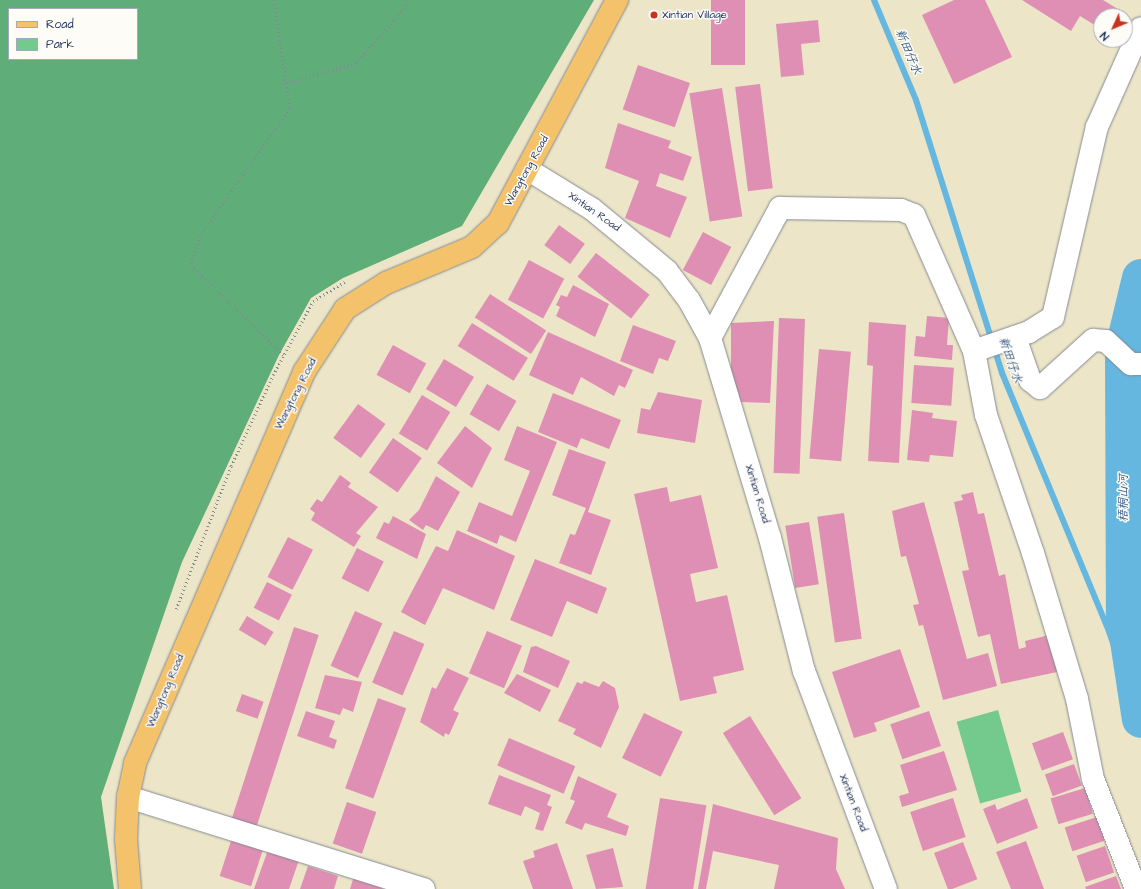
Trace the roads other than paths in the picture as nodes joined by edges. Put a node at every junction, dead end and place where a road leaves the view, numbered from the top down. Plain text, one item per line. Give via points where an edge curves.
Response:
1 (617, 0) edge
2 (1141, 28) edge
3 (527, 169) junction
4 (1015, 337) junction
5 (710, 338) junction
6 (974, 351) junction
7 (1141, 364) edge
8 (128, 796) junction
9 (130, 889) edge
10 (424, 889) edge
11 (886, 889) edge
12 (1136, 889) edge

1 - 3 main road, Wangtong Road
2 - 4 street via 1097,127 1053,317 1046,324
3 - 5 street, Xintian Road via 592,209 667,271 689,300
3 - 8 main road, Wangtong Road via 498,223 472,247 386,282 345,309 304,372 138,756
4 - 6 street
4 - 7 street via 1030,380 1040,388 1093,340 1106,341 1131,364
5 - 6 street via 780,208 902,210 914,215
5 - 11 street, Xintian Road via 770,538 804,671
6 - 12 street via 986,415 1077,699 1093,779
8 - 9 main road, Wangtong Road via 126,839
8 - 10 street

